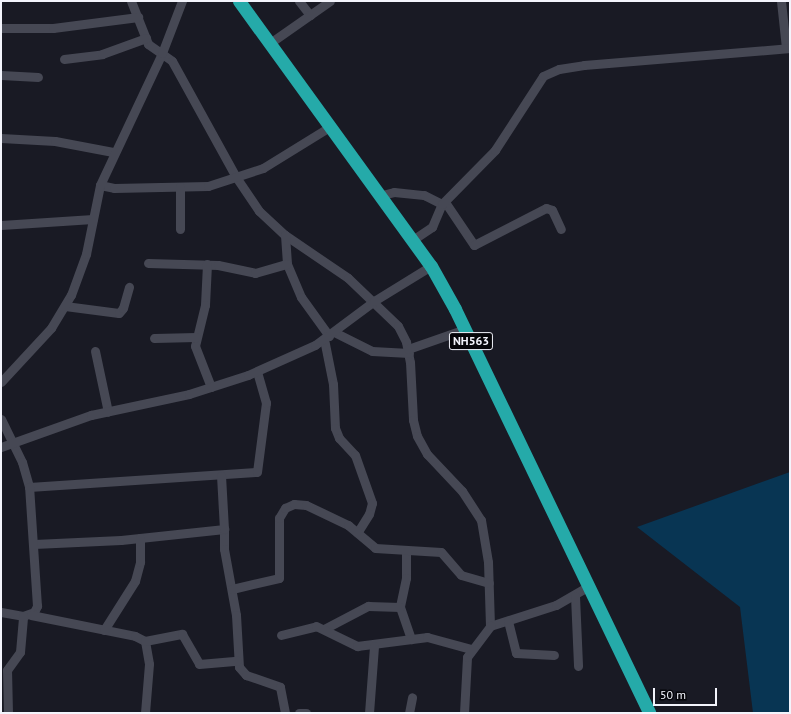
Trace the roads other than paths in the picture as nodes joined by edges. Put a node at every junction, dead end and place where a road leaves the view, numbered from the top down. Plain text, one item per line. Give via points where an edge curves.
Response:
1 (131, 1) edge
2 (182, 1) edge
3 (239, 1) edge
4 (299, 1) edge
5 (330, 1) edge
6 (781, 1) edge
7 (310, 15) junction
8 (138, 17) junction
9 (1, 28) edge
10 (146, 38) junction
11 (270, 44) junction
12 (788, 48) edge
13 (162, 53) junction
14 (64, 59) dead end
15 (1, 75) edge
16 (38, 78) dead end
17 (331, 126) junction
18 (1, 138) edge
19 (113, 152) junction
20 (236, 177) junction
21 (100, 185) junction
22 (180, 187) junction
23 (382, 195) junction
24 (444, 203) junction
25 (93, 219) junction
26 (1, 225) edge
27 (180, 229) dead end
28 (561, 229) dead end
29 (285, 235) junction
30 (414, 240) junction
31 (148, 263) dead end
32 (207, 264) junction
33 (287, 264) junction
34 (431, 266) junction
35 (129, 287) dead end
36 (374, 301) junction
37 (65, 306) junction
38 (465, 329) junction
39 (329, 336) junction
40 (196, 337) junction
41 (154, 338) dead end
42 (95, 350) dead end
43 (408, 351) junction
44 (257, 372) junction
45 (1, 382) edge
46 (211, 387) junction
47 (108, 412) junction
48 (1, 418) edge
49 (13, 442) junction
50 (1, 447) edge
51 (221, 476) junction
52 (29, 487) junction
53 (224, 529) junction
54 (357, 533) junction
55 (140, 538) junction
56 (34, 544) junction
57 (406, 551) junction
58 (489, 583) junction
59 (589, 586) junction
60 (232, 589) junction
61 (575, 596) junction
62 (400, 607) junction
63 (1, 612) edge
64 (27, 615) junction
65 (508, 621) junction
66 (490, 626) junction
67 (324, 629) junction
68 (104, 630) junction
69 (281, 635) dead end
70 (411, 639) junction
71 (145, 641) junction
72 (374, 646) junction
73 (470, 649) junction
74 (554, 655) dead end
75 (237, 661) junction
76 (578, 666) dead end
77 (412, 697) dead end
78 (8, 713) edge
79 (145, 713) edge
80 (285, 713) edge
81 (299, 713) edge
82 (306, 713) edge
83 (369, 713) edge
84 (409, 713) edge
85 (464, 713) edge
86 (649, 713) edge

1 - 8 street
2 - 13 street
3 - 11 highway, NH563
4 - 7 street
5 - 7 street
6 - 12 street
7 - 11 street
8 - 9 street via 52,28
8 - 10 street
10 - 13 street via 152,50
10 - 14 street via 102,54
11 - 17 highway, NH563
12 - 24 street via 584,65 559,69 543,76 498,145
13 - 19 street
13 - 20 street via 172,61
15 - 16 street
17 - 20 street via 290,154
17 - 23 highway, NH563
18 - 19 street via 55,141
19 - 21 street
20 - 22 street via 208,186
20 - 29 street via 259,211
21 - 22 street via 114,188
21 - 25 street
22 - 27 street
23 - 24 street via 406,192 424,195
23 - 30 highway, NH563
24 - 28 street via 474,245 546,208 552,210
24 - 30 street via 432,227
25 - 26 street
25 - 37 street via 86,254
29 - 33 street
29 - 36 street via 326,262
30 - 34 highway, NH563
31 - 32 street
32 - 33 street via 255,273
32 - 40 street via 205,305
33 - 39 street via 301,297
34 - 36 street
34 - 38 highway, NH563
35 - 37 street via 124,308 119,314
36 - 39 street
36 - 43 street via 398,326
37 - 45 street via 51,328
38 - 43 street
38 - 59 highway, NH563
39 - 43 street via 372,351
39 - 44 street
39 - 54 street via 335,428 339,438 355,455 372,504
40 - 41 street
40 - 46 street via 196,352
42 - 47 street
43 - 58 street via 413,420 417,436 427,454 462,491 481,520
44 - 46 street
44 - 51 street via 266,403 257,472
46 - 47 street
47 - 49 street
48 - 49 street
49 - 50 street
49 - 52 street
51 - 52 street
51 - 53 street
52 - 56 street
53 - 55 street
53 - 60 street via 224,549
54 - 57 street via 375,548
54 - 60 street via 348,525 306,505 289,505 282,512 277,526 279,578
55 - 56 street
55 - 68 street via 140,562 135,581
56 - 64 street via 38,606
57 - 58 street via 441,552 462,575
57 - 62 street
58 - 66 street
59 - 61 street
59 - 86 highway, NH563
60 - 75 street via 236,615
61 - 65 street
61 - 76 street
62 - 67 street via 368,606
62 - 70 street
63 - 64 street
64 - 68 street
64 - 78 street via 20,652 7,670
65 - 66 street
65 - 74 street via 516,653
66 - 73 street
67 - 69 street via 312,626
67 - 72 street via 351,644
68 - 71 street
70 - 72 street
70 - 73 street via 442,639
71 - 75 street via 180,634 184,636 199,664
71 - 79 street via 149,664
72 - 83 street
73 - 85 street via 466,668
75 - 80 street via 246,675 280,688
77 - 84 street
81 - 82 street

